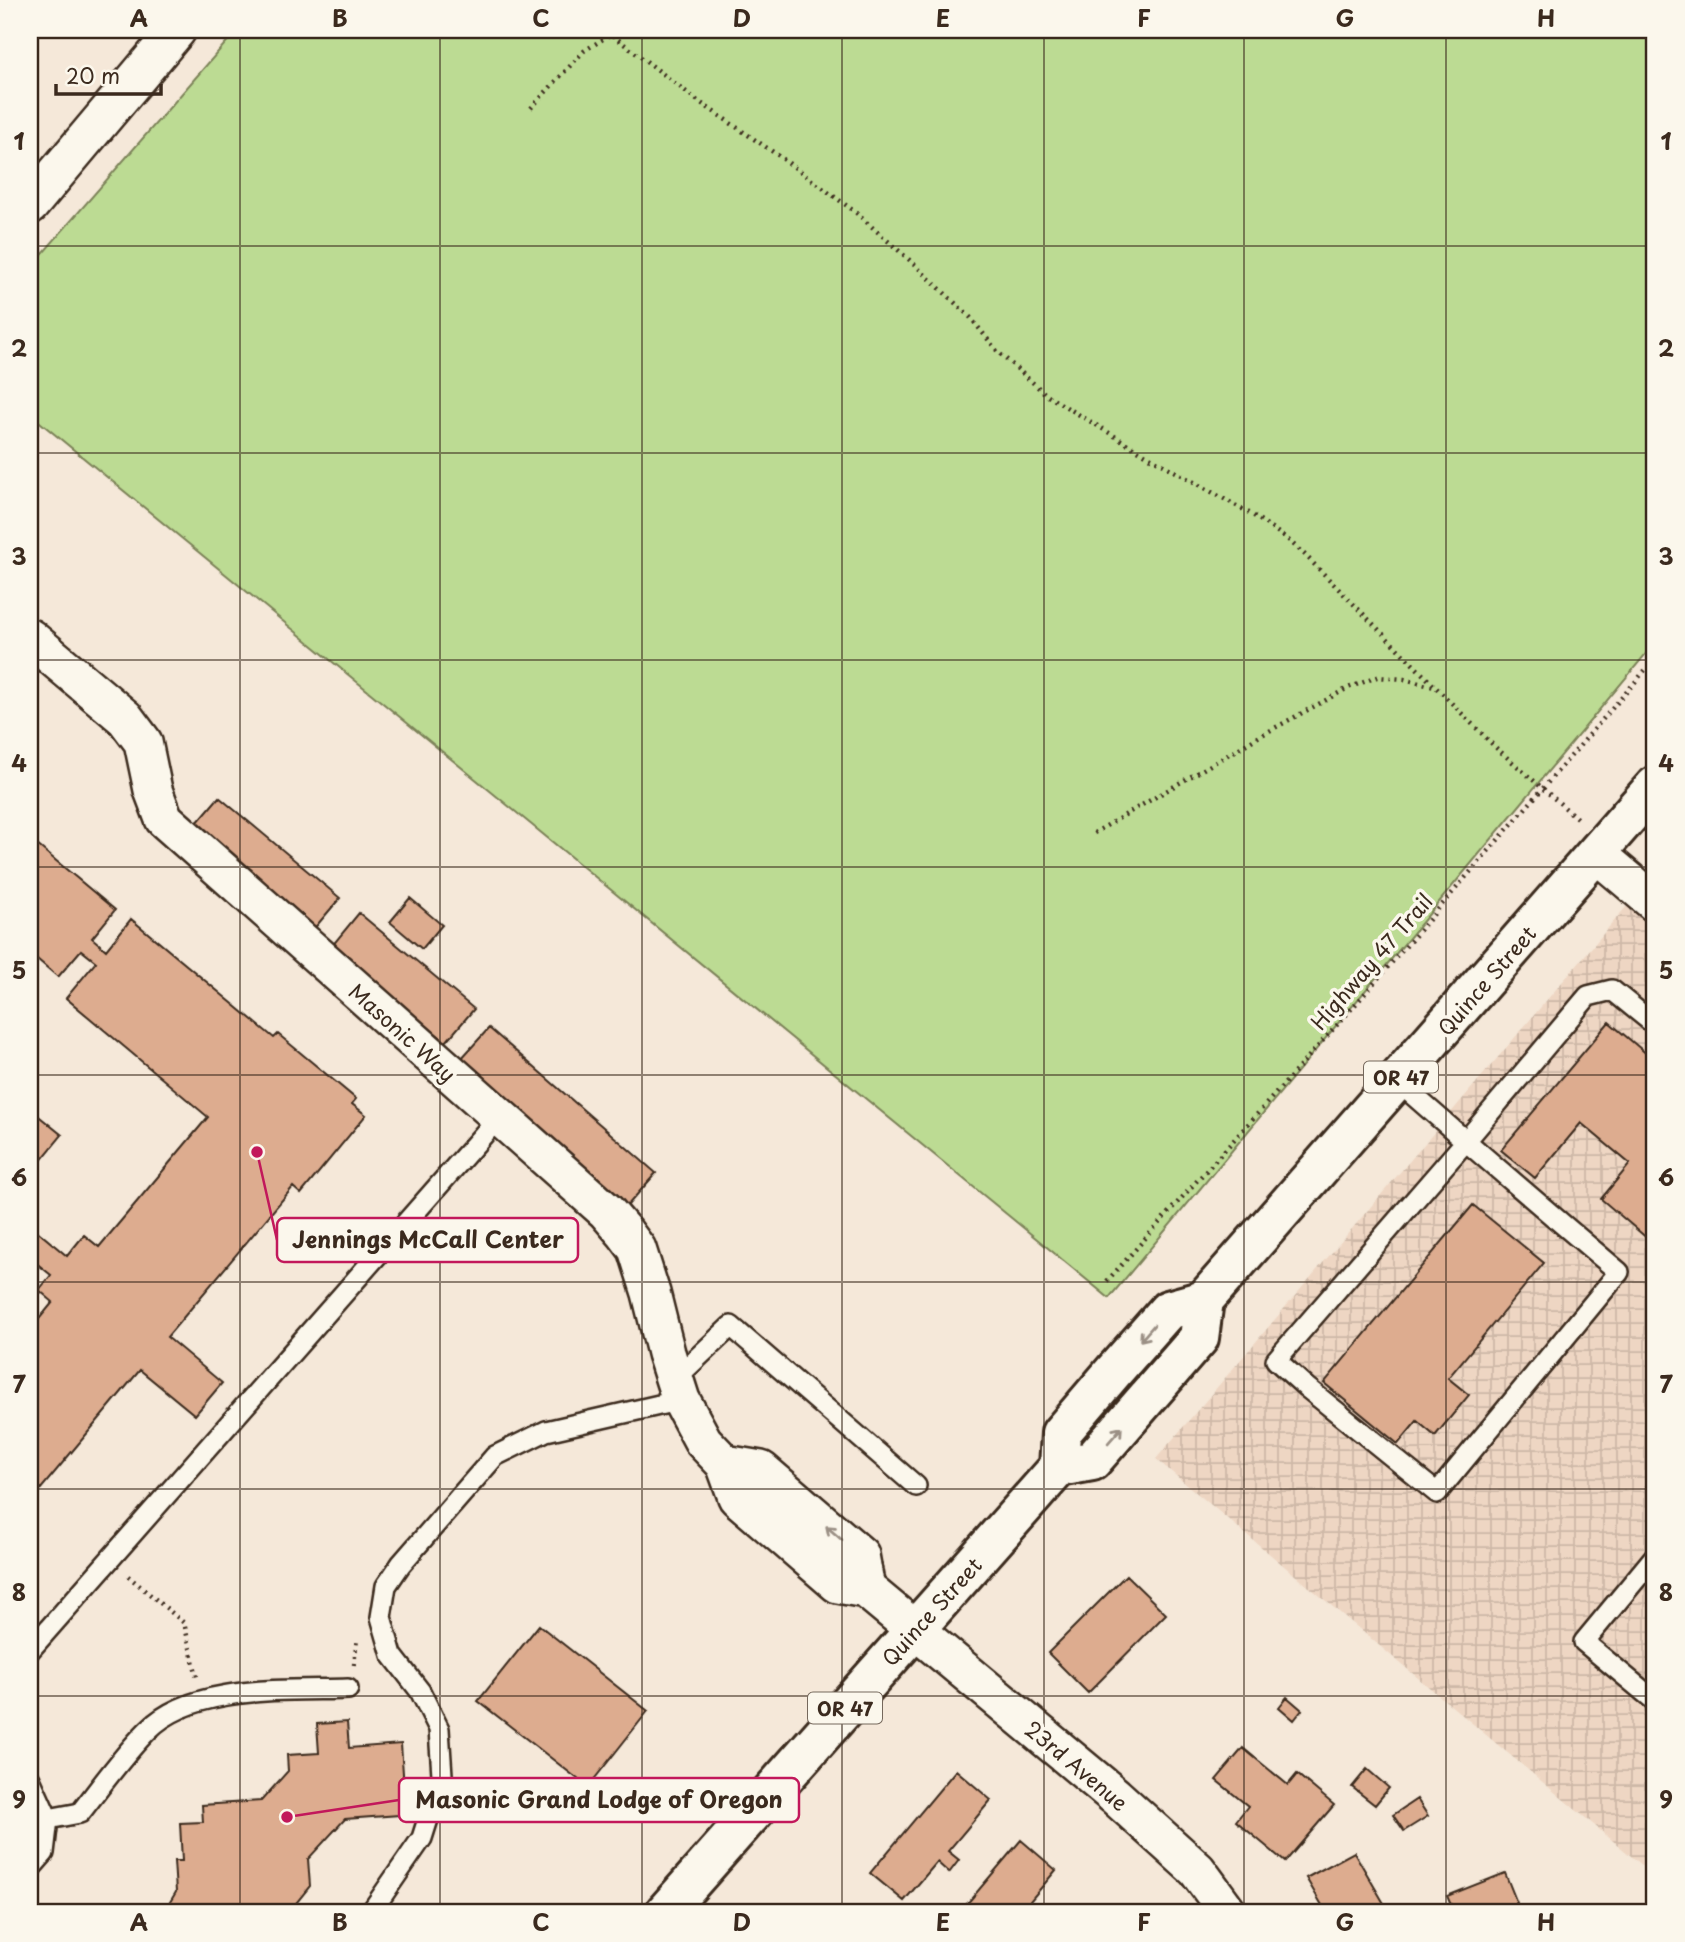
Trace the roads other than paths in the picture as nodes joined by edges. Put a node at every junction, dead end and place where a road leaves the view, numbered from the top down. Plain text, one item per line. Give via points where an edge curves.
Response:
1 (177, 30) edge
2 (30, 205) edge
3 (30, 638) edge
4 (1655, 786) edge
5 (1602, 848) junction
6 (1655, 902) edge
7 (1655, 1025) edge
8 (1397, 1081) junction
9 (499, 1116) junction
10 (1465, 1142) junction
11 (678, 1390) junction
12 (916, 1486) dead end
13 (1655, 1556) edge
14 (914, 1630) junction
15 (30, 1650) edge
16 (348, 1689) dead end
17 (1653, 1694) edge
18 (30, 1779) edge
19 (48, 1819) junction
20 (30, 1869) edge
21 (371, 1912) edge
22 (666, 1912) edge
23 (1228, 1912) edge

1 - 2 street
3 - 9 street, Masonic Way via 125,718 143,742 164,819
4 - 5 highway, Quince Street / OR 47
5 - 6 street
5 - 8 highway, Quince Street / OR 47
7 - 10 lane via 1612,990 1588,996
8 - 10 lane
8 - 14 highway, Quince Street / OR 47 via 1204,1300 1199,1338 1093,1461 1059,1467
9 - 11 street, Masonic Way via 606,1211 637,1249
9 - 15 lane
10 - 10 lane via 1619,1272 1437,1493 1276,1360
11 - 12 lane via 731,1326
11 - 14 street, Masonic Way via 703,1441 725,1464 737,1497 838,1584 866,1589
11 - 21 lane via 546,1431 495,1456 386,1586 381,1617 392,1655 420,1691 439,1729 442,1775 422,1838
13 - 17 lane via 1584,1642
14 - 22 highway, Quince Street / OR 47
14 - 23 street, 23rd Avenue via 1115,1796 1197,1870
16 - 19 lane via 212,1697 175,1711 149,1728 80,1813
18 - 19 lane
19 - 20 lane via 44,1853

